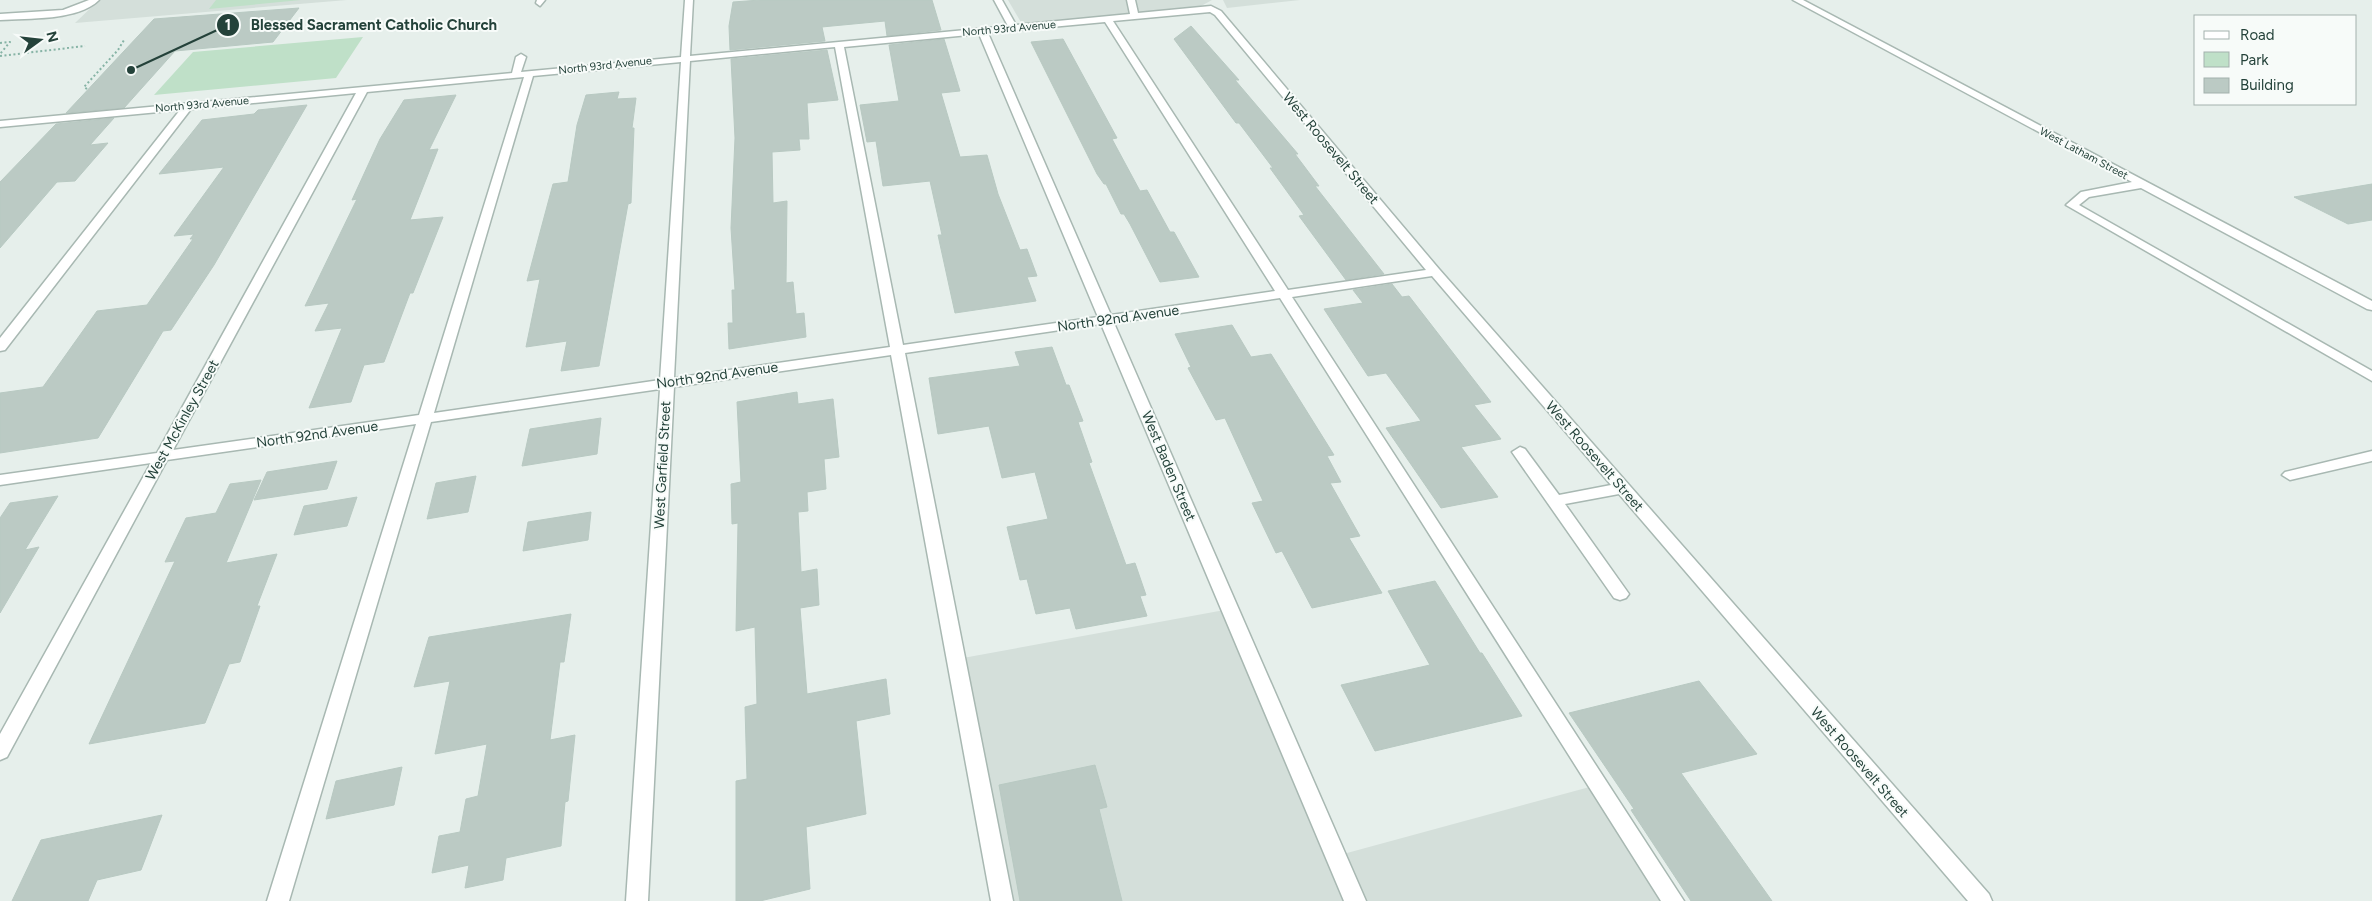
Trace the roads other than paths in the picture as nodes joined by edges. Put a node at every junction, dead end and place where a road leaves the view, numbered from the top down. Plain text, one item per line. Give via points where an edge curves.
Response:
1 (95, 0) edge
2 (689, 0) edge
3 (998, 0) edge
4 (1131, 0) edge
5 (1182, 0) edge
6 (1797, 0) edge
7 (1211, 9) joint
8 (1191, 10) junction
9 (1135, 16) junction
10 (0, 17) edge
11 (1107, 18) junction
12 (1013, 27) junction
13 (982, 30) junction
14 (838, 44) junction
15 (521, 57) dead end
16 (686, 58) junction
17 (523, 73) junction
18 (364, 88) junction
19 (189, 105) junction
20 (2, 125) edge
21 (2142, 184) junction
22 (1435, 272) junction
23 (1285, 294) junction
24 (2372, 306) edge
25 (1107, 320) junction
26 (0, 347) edge
27 (896, 350) junction
28 (2372, 377) edge
29 (667, 382) junction
30 (426, 417) junction
31 (1520, 452) dead end
32 (162, 456) junction
33 (2372, 456) edge
34 (2290, 476) dead end
35 (0, 480) edge
36 (1623, 488) junction
37 (1555, 501) junction
38 (1620, 594) dead end
39 (0, 752) edge
40 (278, 901) edge
41 (637, 901) edge
42 (1002, 901) edge
43 (1355, 901) edge
44 (1673, 901) edge
45 (1981, 901) edge

1 - 10 street via 60,12
2 - 16 street, West Garfield Street
3 - 12 street
4 - 9 street
5 - 8 street
6 - 21 street, West Latham Street
7 - 8 street, North 93rd Avenue
7 - 22 street, West Roosevelt Street via 1218,13
8 - 9 street, North 93rd Avenue
9 - 11 street, North 93rd Avenue
11 - 12 street, North 93rd Avenue
11 - 23 street
12 - 13 street, North 93rd Avenue
13 - 14 street, North 93rd Avenue
13 - 25 street, West Baden Street
14 - 16 street, North 93rd Avenue
14 - 27 street
15 - 17 street
16 - 17 street, North 93rd Avenue
16 - 29 street, West Garfield Street
17 - 18 street, North 93rd Avenue
17 - 30 street
18 - 19 street, North 93rd Avenue
18 - 32 street, West McKinley Street
19 - 20 street, North 93rd Avenue
19 - 26 street
21 - 24 street, West Latham Street
21 - 28 street via 2085,194 2072,205
22 - 23 street, North 92nd Avenue
22 - 36 street, West Roosevelt Street
23 - 25 street, North 92nd Avenue
23 - 44 street
25 - 27 street, North 92nd Avenue
25 - 43 street, West Baden Street
27 - 29 street, North 92nd Avenue
27 - 42 street
29 - 30 street, North 92nd Avenue
29 - 41 street, West Garfield Street
30 - 32 street, North 92nd Avenue
30 - 40 street
31 - 37 street
32 - 35 street, North 92nd Avenue
32 - 39 street, West McKinley Street
33 - 34 street
36 - 37 street
36 - 45 street, West Roosevelt Street
37 - 38 street

